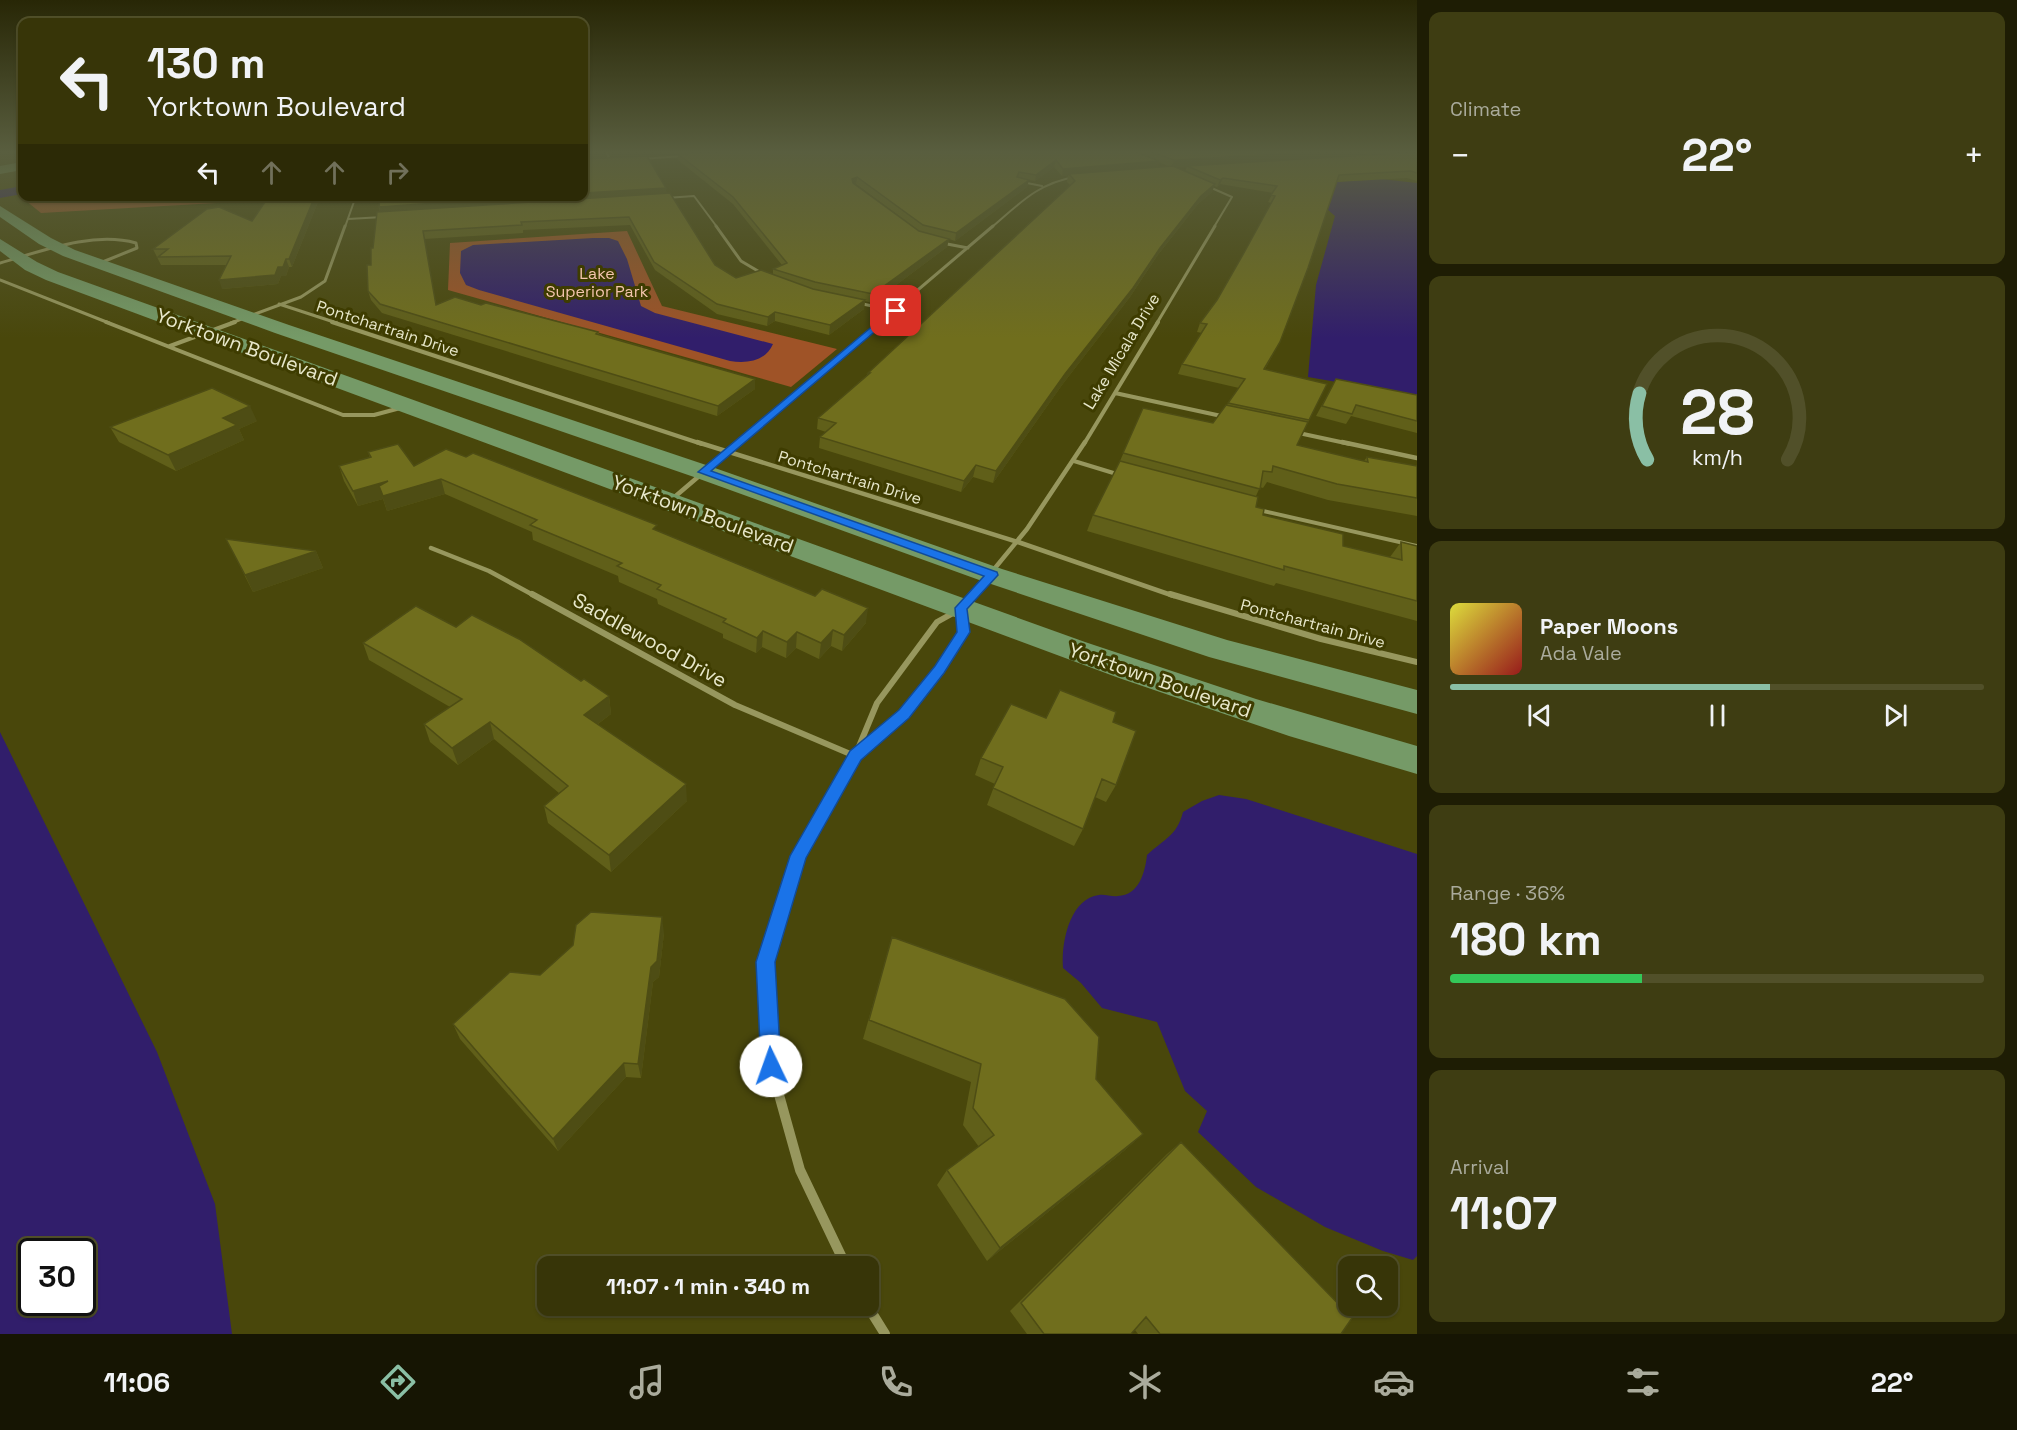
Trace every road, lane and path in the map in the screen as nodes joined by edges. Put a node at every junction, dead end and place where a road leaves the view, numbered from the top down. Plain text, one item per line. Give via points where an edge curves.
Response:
1 (5, 213) edge
2 (350, 213) edge
3 (706, 213) edge
4 (1009, 213) edge
5 (1222, 213) edge
6 (393, 216) edge
7 (348, 219) junction
8 (939, 242) edge
9 (0, 243) edge
10 (59, 248) junction
11 (968, 248) junction
12 (9, 260) edge
13 (98, 263) junction
14 (0, 280) edge
15 (772, 280) edge
16 (849, 301) edge
17 (279, 304) junction
18 (896, 311) junction
19 (246, 316) junction
20 (208, 333) junction
21 (170, 346) junction
22 (1115, 393) junction
23 (408, 405) junction
24 (1231, 418) edge
25 (1289, 431) edge
26 (727, 452) junction
27 (1417, 458) edge
28 (1074, 461) junction
29 (703, 472) junction
30 (1125, 476) edge
31 (669, 501) junction
32 (1256, 510) edge
33 (1018, 542) junction
34 (1417, 546) edge
35 (432, 548) dead end
36 (992, 575) junction
37 (961, 608) junction
38 (1417, 662) edge
39 (1417, 702) edge
40 (855, 756) junction
41 (1417, 760) edge
42 (841, 1256) edge
43 (874, 1316) edge
44 (885, 1334) edge

1 - 10 main road, Yorktown Boulevard
2 - 7 street
3 - 15 street via 741,261
4 - 11 street
5 - 22 street, Lake Micala Drive
6 - 7 street
7 - 17 street via 325,281 301,297
8 - 11 street
9 - 12 main road, Yorktown Boulevard
10 - 12 street
10 - 13 main road, Yorktown Boulevard
10 - 13 street via 112,238 136,243 137,248
11 - 18 street
12 - 20 main road, Yorktown Boulevard
13 - 19 main road, Yorktown Boulevard
14 - 21 street
16 - 18 street
17 - 19 street
17 - 26 street, Pontchartrain Drive
18 - 26 street
19 - 20 street
19 - 29 main road, Yorktown Boulevard
20 - 21 street
20 - 23 main road, Yorktown Boulevard
21 - 23 street via 343,415 364,418
22 - 24 street
22 - 28 street, Lake Micala Drive
23 - 31 main road, Yorktown Boulevard
25 - 27 street
26 - 29 street
26 - 33 street, Pontchartrain Drive
28 - 30 lane
28 - 33 street, Lake Micala Drive
29 - 31 street
29 - 36 main road, Yorktown Boulevard
31 - 37 main road, Yorktown Boulevard
32 - 34 lane
33 - 36 street, Lake Micala Drive
33 - 38 street, Pontchartrain Drive via 1186,600
35 - 40 street, Saddlewood Drive via 489,571 735,705
36 - 37 street, Lake Micala Drive
36 - 39 main road, Yorktown Boulevard via 1220,649
37 - 40 street, Lake Micala Drive via 937,622 877,703
37 - 40 street, Lake Micala Drive via 963,632 940,669 904,714
37 - 41 main road, Yorktown Boulevard via 1078,654 1218,701
40 - 42 street, Lake Micala Drive via 798,856 765,962 771,1066 800,1170
43 - 44 street

